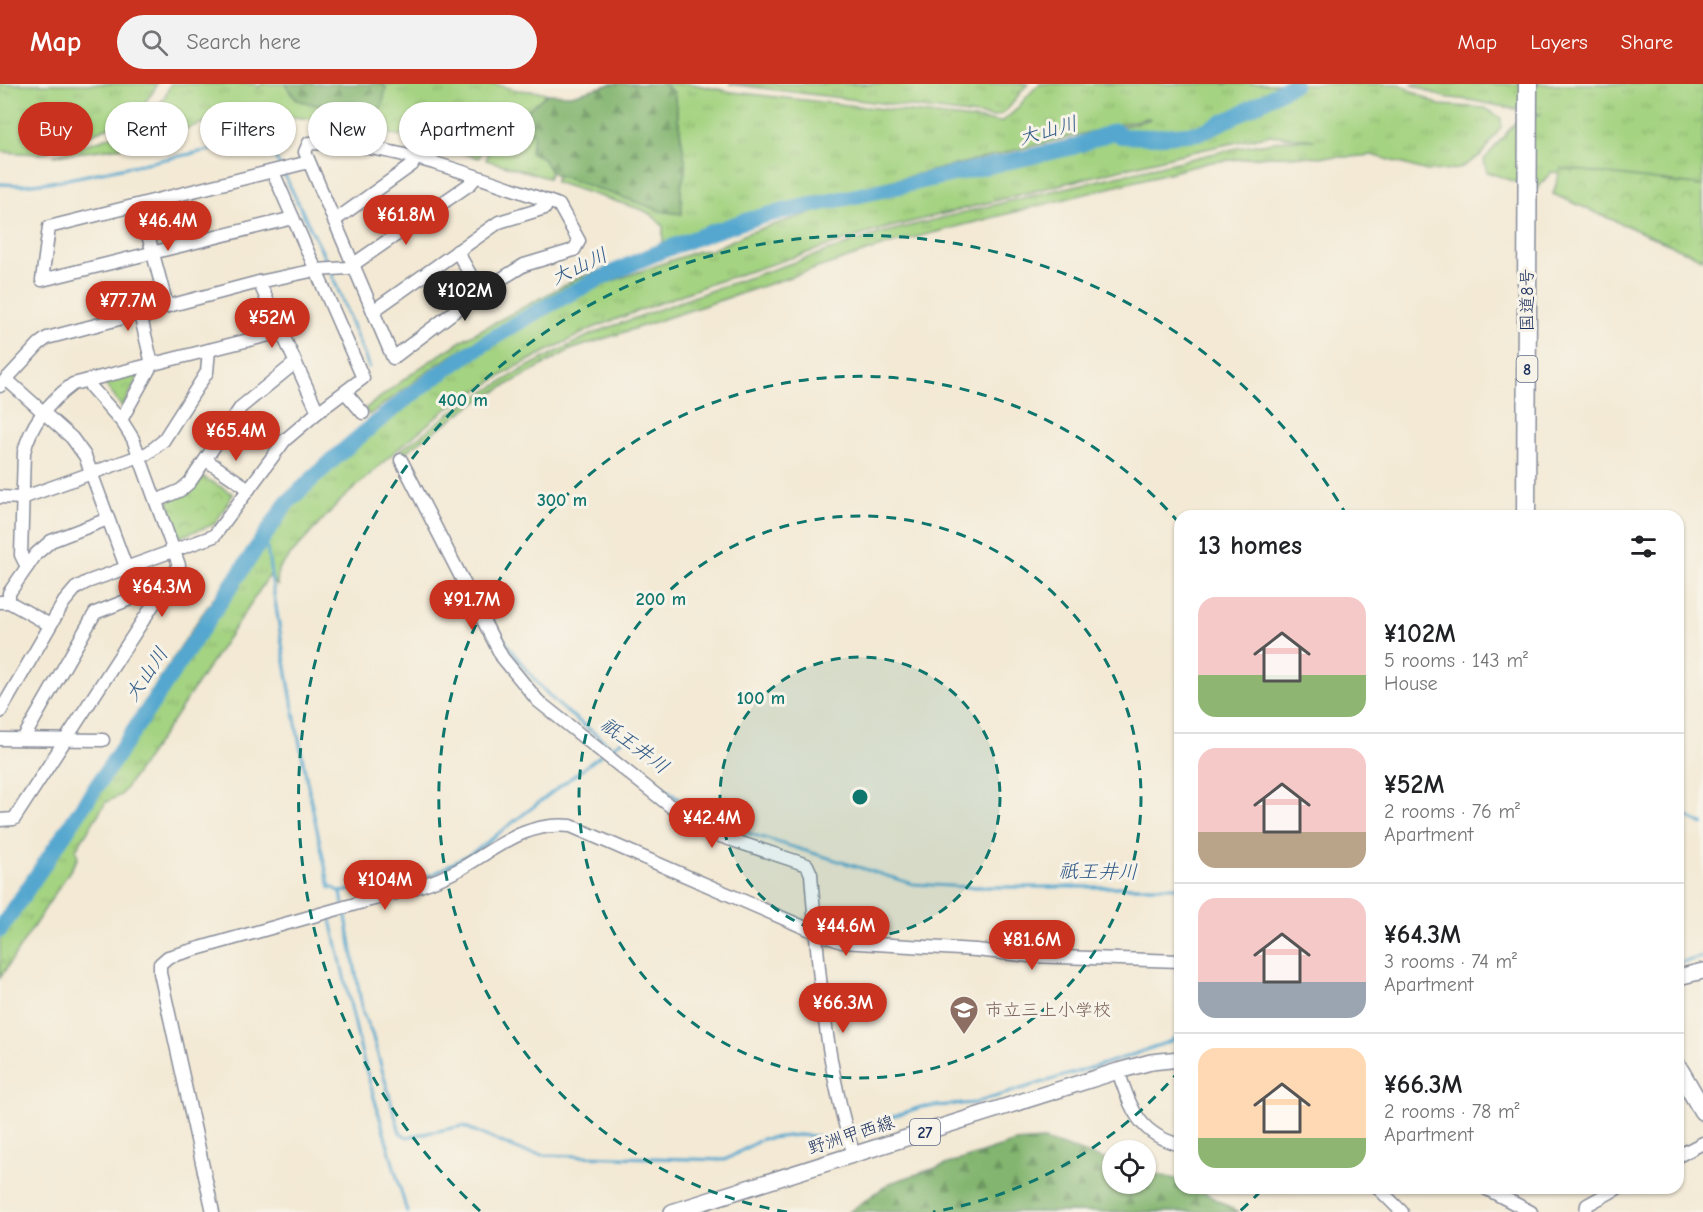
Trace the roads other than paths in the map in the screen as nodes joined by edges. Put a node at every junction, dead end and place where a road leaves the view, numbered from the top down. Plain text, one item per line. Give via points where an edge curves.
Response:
1 (1528, 84) edge
2 (415, 159) junction
3 (309, 162) junction
4 (273, 172) junction
5 (476, 177) junction
6 (548, 201) junction
7 (140, 205) junction
8 (293, 218) junction
9 (334, 221) junction
10 (458, 251) junction
11 (153, 253) junction
12 (353, 264) junction
13 (316, 270) junction
14 (259, 282) junction
15 (480, 292) junction
16 (167, 306) junction
17 (373, 311) junction
18 (140, 314) junction
19 (281, 332) junction
20 (208, 350) junction
21 (295, 363) junction
22 (152, 364) junction
23 (88, 380) junction
24 (3, 383) edge
25 (345, 392) junction
26 (44, 412) junction
27 (318, 412) junction
28 (363, 413) dead end
29 (121, 420) junction
30 (139, 456) junction
31 (206, 460) junction
32 (401, 460) dead end
33 (92, 473) junction
34 (249, 489) junction
35 (0, 497) edge
36 (22, 498) junction
37 (156, 501) junction
38 (1526, 510) edge
39 (108, 519) junction
40 (174, 550) junction
41 (27, 567) junction
42 (126, 567) junction
43 (158, 597) junction
44 (4, 602) edge
45 (50, 625) junction
46 (2, 703) edge
47 (0, 739) edge
48 (23, 740) junction
49 (65, 740) junction
50 (103, 741) dead end
51 (0, 820) edge
52 (815, 932) junction
53 (1174, 961) edge
54 (1703, 971) edge
55 (1684, 976) edge
56 (1174, 1060) edge
57 (1118, 1071) junction
58 (1684, 1078) edge
59 (1703, 1111) edge
60 (1174, 1143) edge
61 (1703, 1143) edge
62 (1684, 1153) edge
63 (854, 1155) junction
64 (1384, 1194) edge
65 (1496, 1194) edge
66 (1607, 1194) edge
67 (213, 1212) edge
68 (672, 1212) edge
69 (1402, 1212) edge
70 (1531, 1212) edge
71 (1586, 1212) edge

1 - 38 highway, 国道8号 / 8
2 - 3 street via 333,143 309,144 305,152
2 - 5 street
2 - 9 street
3 - 4 street
3 - 9 street
4 - 7 street
4 - 8 street
5 - 6 street
5 - 12 street
6 - 10 street via 545,208 499,222
6 - 15 street via 559,205 579,241 574,250 524,265
7 - 11 street
7 - 11 street via 49,227 42,280
8 - 11 street
8 - 13 street
9 - 12 street
10 - 15 street
10 - 17 street
11 - 16 street
12 - 13 street via 348,268
12 - 17 street
13 - 14 street
13 - 25 street via 363,378
14 - 16 street
14 - 19 street
15 - 17 street via 393,358
16 - 18 street
18 - 22 street
18 - 24 street via 47,338
19 - 20 street
19 - 21 street
20 - 22 street
20 - 30 street via 207,372 163,441
21 - 27 street
21 - 31 street via 241,406
22 - 23 street
22 - 29 street
23 - 26 street via 73,384
23 - 29 street
24 - 26 street
25 - 27 street
25 - 28 street
26 - 33 street via 72,438
26 - 36 street via 28,435
27 - 34 street via 285,440
29 - 30 street
30 - 33 street
30 - 37 street
31 - 34 street
31 - 37 street via 181,490
32 - 52 street via 502,657 538,701 699,829 807,865
33 - 36 street
33 - 39 street
34 - 40 street via 214,536
35 - 36 street
36 - 41 street via 21,555
37 - 40 street
39 - 41 street via 51,541
39 - 42 street
40 - 42 street
40 - 43 street via 179,565
41 - 44 street
42 - 45 street via 76,588
43 - 48 street via 148,591 95,613
43 - 49 street
44 - 45 street
45 - 46 street
47 - 48 street
48 - 49 street
49 - 50 street
49 - 51 street via 14,819
52 - 53 street via 842,942 1029,956
52 - 63 street via 832,1063
52 - 67 street via 572,826 558,824 536,827 420,886 168,957 160,964 160,973
54 - 55 main road
56 - 57 main road, 野洲甲西線 / 27
57 - 60 street via 1131,1108 1143,1125
57 - 63 main road, 野洲甲西線 / 27
58 - 59 highway
61 - 62 street
63 - 68 main road, 野洲甲西線 / 27
64 - 69 street
65 - 70 street
66 - 71 street via 1587,1205

